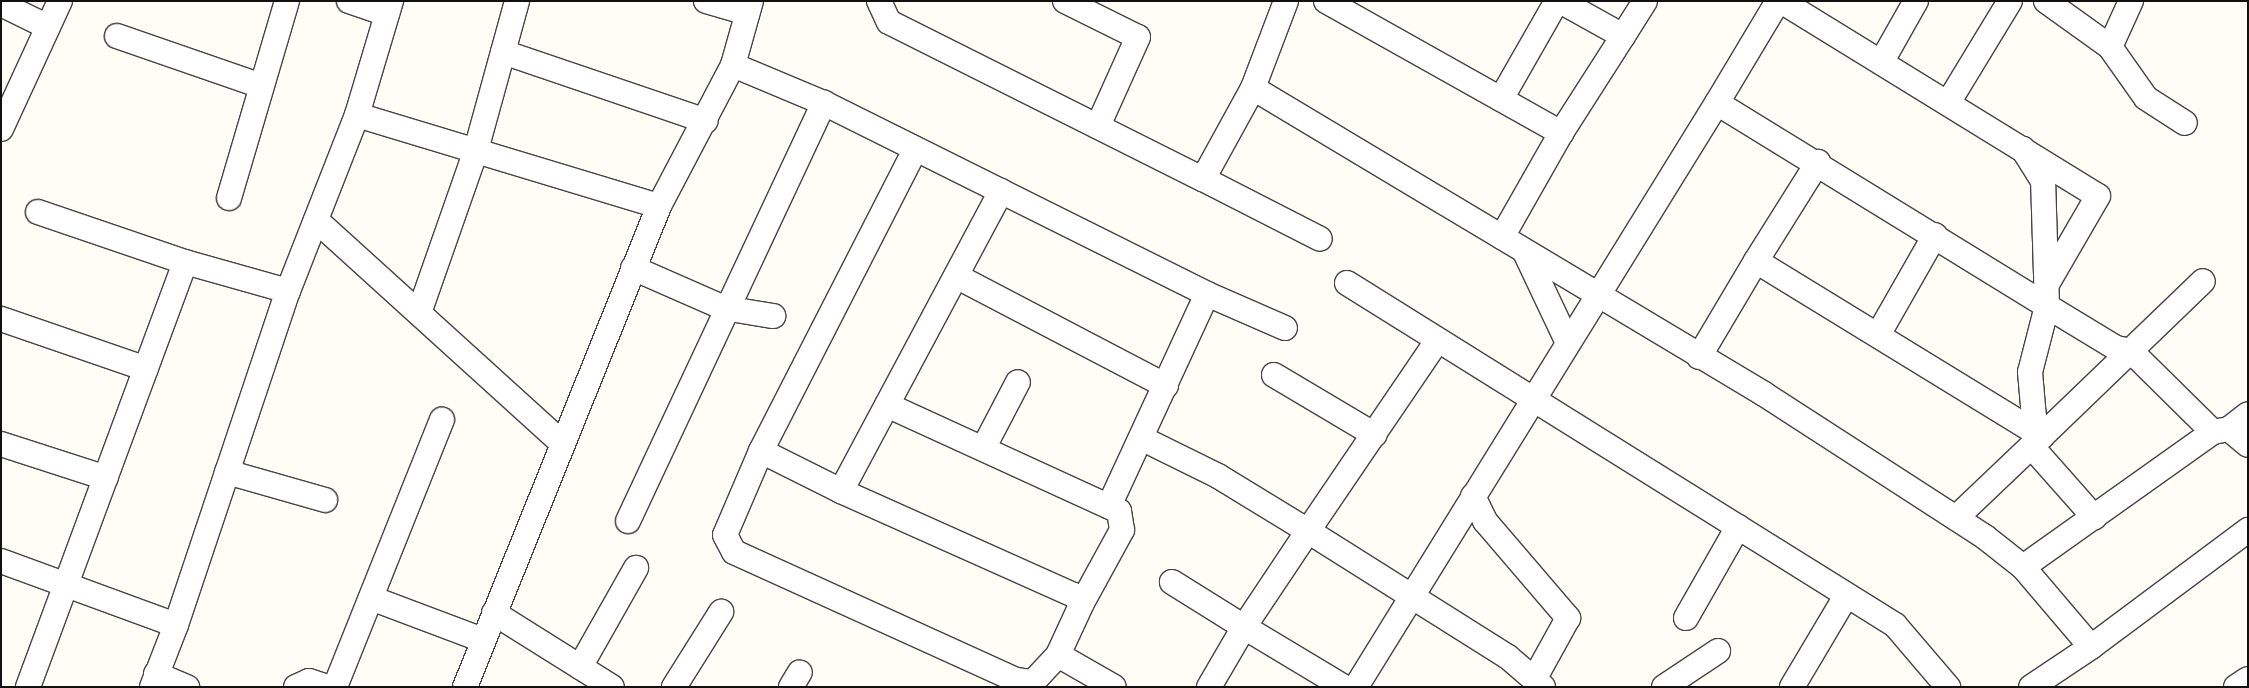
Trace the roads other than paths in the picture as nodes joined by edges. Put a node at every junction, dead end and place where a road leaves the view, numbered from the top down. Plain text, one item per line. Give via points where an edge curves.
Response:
1 (60, 1) edge
2 (287, 1) edge
3 (349, 1) edge
4 (517, 1) edge
5 (706, 1) edge
6 (879, 1) edge
7 (1065, 1) edge
8 (1286, 1) edge
9 (1326, 1) edge
10 (1559, 1) edge
11 (1644, 1) edge
12 (1779, 1) edge
13 (1916, 1) edge
14 (2010, 1) edge
15 (2046, 1) edge
16 (2131, 1) edge
17 (1, 4) edge
18 (749, 7) edge
19 (389, 8) edge
20 (48, 26) junction
21 (117, 36) dead end
22 (1622, 36) junction
23 (2110, 47) junction
24 (503, 52) junction
25 (1882, 61) junction
26 (733, 65) junction
27 (261, 86) junction
28 (1253, 88) junction
29 (1501, 99) junction
30 (824, 103) junction
31 (1717, 103) junction
32 (1948, 103) junction
33 (357, 115) junction
34 (706, 122) junction
35 (2185, 122) dead end
36 (1098, 126) junction
37 (1, 129) edge
38 (1561, 133) junction
39 (476, 150) junction
40 (915, 150) junction
41 (2024, 150) junction
42 (1818, 162) junction
43 (1203, 179) junction
44 (1001, 192) junction
45 (229, 198) dead end
46 (659, 206) junction
47 (38, 212) dead end
48 (316, 220) junction
49 (1935, 235) junction
50 (1502, 237) junction
51 (1320, 239) dead end
52 (1525, 252) junction
53 (1756, 260) junction
54 (185, 262) junction
55 (634, 268) junction
56 (956, 276) junction
57 (2204, 281) dead end
58 (1347, 283) dead end
59 (288, 291) junction
60 (1207, 294) junction
61 (1597, 295) junction
62 (2047, 295) junction
63 (724, 308) junction
64 (418, 313) junction
65 (773, 316) dead end
66 (1, 319) edge
67 (1285, 328) dead end
68 (1878, 335) junction
69 (1437, 341) junction
70 (1567, 341) junction
71 (2132, 351) junction
72 (1699, 357) junction
73 (146, 369) junction
74 (1274, 375) dead end
75 (1018, 382) dead end
76 (1166, 386) junction
77 (1533, 399) junction
78 (887, 405) junction
79 (2248, 414) edge
80 (442, 420) dead end
81 (2221, 430) junction
82 (1375, 435) junction
83 (1141, 438) junction
84 (2037, 441) junction
85 (562, 443) junction
86 (1, 444) edge
87 (2248, 445) edge
88 (984, 446) junction
89 (761, 451) junction
90 (227, 472) junction
91 (106, 478) junction
92 (840, 491) junction
93 (1473, 496) junction
94 (325, 500) dead end
95 (1109, 506) junction
96 (2094, 517) junction
97 (1956, 518) junction
98 (628, 521) dead end
99 (1738, 527) junction
100 (2248, 530) edge
101 (1308, 531) junction
102 (1, 561) edge
103 (2023, 567) junction
104 (636, 568) dead end
105 (1172, 582) dead end
106 (65, 584) junction
107 (1846, 596) junction
108 (370, 598) junction
109 (1411, 598) junction
110 (1082, 603) junction
111 (721, 612) dead end
112 (494, 613) junction
113 (1686, 618) dead end
114 (176, 625) junction
115 (1244, 627) junction
116 (483, 640) junction
117 (2091, 647) junction
118 (1718, 652) dead end
119 (1058, 655) junction
120 (580, 667) junction
121 (2248, 679) edge
122 (154, 681) edge
123 (1539, 682) edge
124 (28, 687) edge
125 (187, 687) edge
126 (296, 687) edge
127 (327, 687) edge
128 (335, 687) edge
129 (465, 687) edge
130 (612, 687) edge
131 (674, 687) edge
132 (1114, 687) edge
133 (1210, 687) edge
134 (1344, 687) edge
135 (1356, 687) edge
136 (1664, 687) edge
137 (1792, 687) edge
138 (1948, 687) edge
139 (2031, 687) edge
140 (2236, 687) edge

1 - 20 street
2 - 27 street
3 - 19 street
4 - 24 street
5 - 18 street
6 - 36 street via 889,22
7 - 36 street via 1138,37
8 - 28 street
9 - 29 street
10 - 22 street
10 - 29 street
11 - 22 street
12 - 25 street
12 - 31 street
13 - 25 street
14 - 32 street
15 - 23 street
16 - 23 street
17 - 20 street
18 - 26 street
19 - 33 street
20 - 37 street
21 - 27 street
22 - 38 street
23 - 35 street via 2146,98
24 - 34 street
24 - 39 street
25 - 32 street
26 - 30 street
26 - 34 street
27 - 45 street
28 - 43 street
28 - 50 street
29 - 38 street
30 - 40 street
30 - 63 street
31 - 42 street
31 - 61 street
32 - 41 street
33 - 39 street
33 - 48 street
34 - 46 street
36 - 43 street
38 - 50 street
39 - 46 street
39 - 64 street
40 - 44 street
40 - 89 street
41 - 62 street via 2043,181
41 - 62 street via 2098,196
42 - 49 street
42 - 53 street
43 - 51 street
44 - 56 street
44 - 60 street
46 - 55 street
47 - 54 street
48 - 59 street
48 - 64 street
49 - 62 street
49 - 68 street
50 - 52 street
52 - 61 street
52 - 70 street
53 - 68 street
53 - 72 street
54 - 59 street
54 - 73 street
55 - 63 street
55 - 85 street
56 - 76 street
56 - 78 street
57 - 71 street
58 - 69 street
59 - 90 street
60 - 67 street
60 - 76 street
61 - 70 street
61 - 72 street
62 - 71 street via 2116,348
62 - 84 street via 2030,372
63 - 65 street
63 - 98 street
64 - 85 street
66 - 73 street
68 - 84 street
69 - 77 street
69 - 82 street
70 - 77 street
71 - 81 street
71 - 84 street
72 - 97 street
73 - 91 street
74 - 82 street
75 - 88 street
76 - 83 street
77 - 93 street
77 - 99 street
78 - 88 street
78 - 92 street
79 - 81 street
80 - 108 street
81 - 87 street
81 - 96 street
82 - 101 street
83 - 95 street
83 - 101 street via 1218,476
84 - 96 street
84 - 97 street
85 - 112 street
86 - 91 street
88 - 95 street
89 - 92 street
89 - 119 street via 726,528 734,552 1016,680 1033,682
90 - 94 street
90 - 114 street
91 - 106 street
92 - 110 street via 1028,571
93 - 109 street
93 - 123 street via 1485,522 1568,618
95 - 110 street via 1124,518 1122,530
96 - 103 street
97 - 103 street
99 - 107 street
99 - 113 street
100 - 117 street
101 - 109 street
101 - 115 street
102 - 106 street
103 - 117 street
104 - 120 street
105 - 115 street
106 - 114 street
106 - 124 street
107 - 137 street
107 - 138 street via 1895,625
108 - 116 street
108 - 128 street
109 - 123 street
109 - 135 street
110 - 119 street
111 - 131 street
112 - 116 street
112 - 120 street
114 - 122 street
115 - 133 street
115 - 134 street
116 - 129 street
117 - 139 street
118 - 136 street
119 - 132 street
120 - 130 street
121 - 140 street
122 - 125 street
126 - 127 street via 309,681

